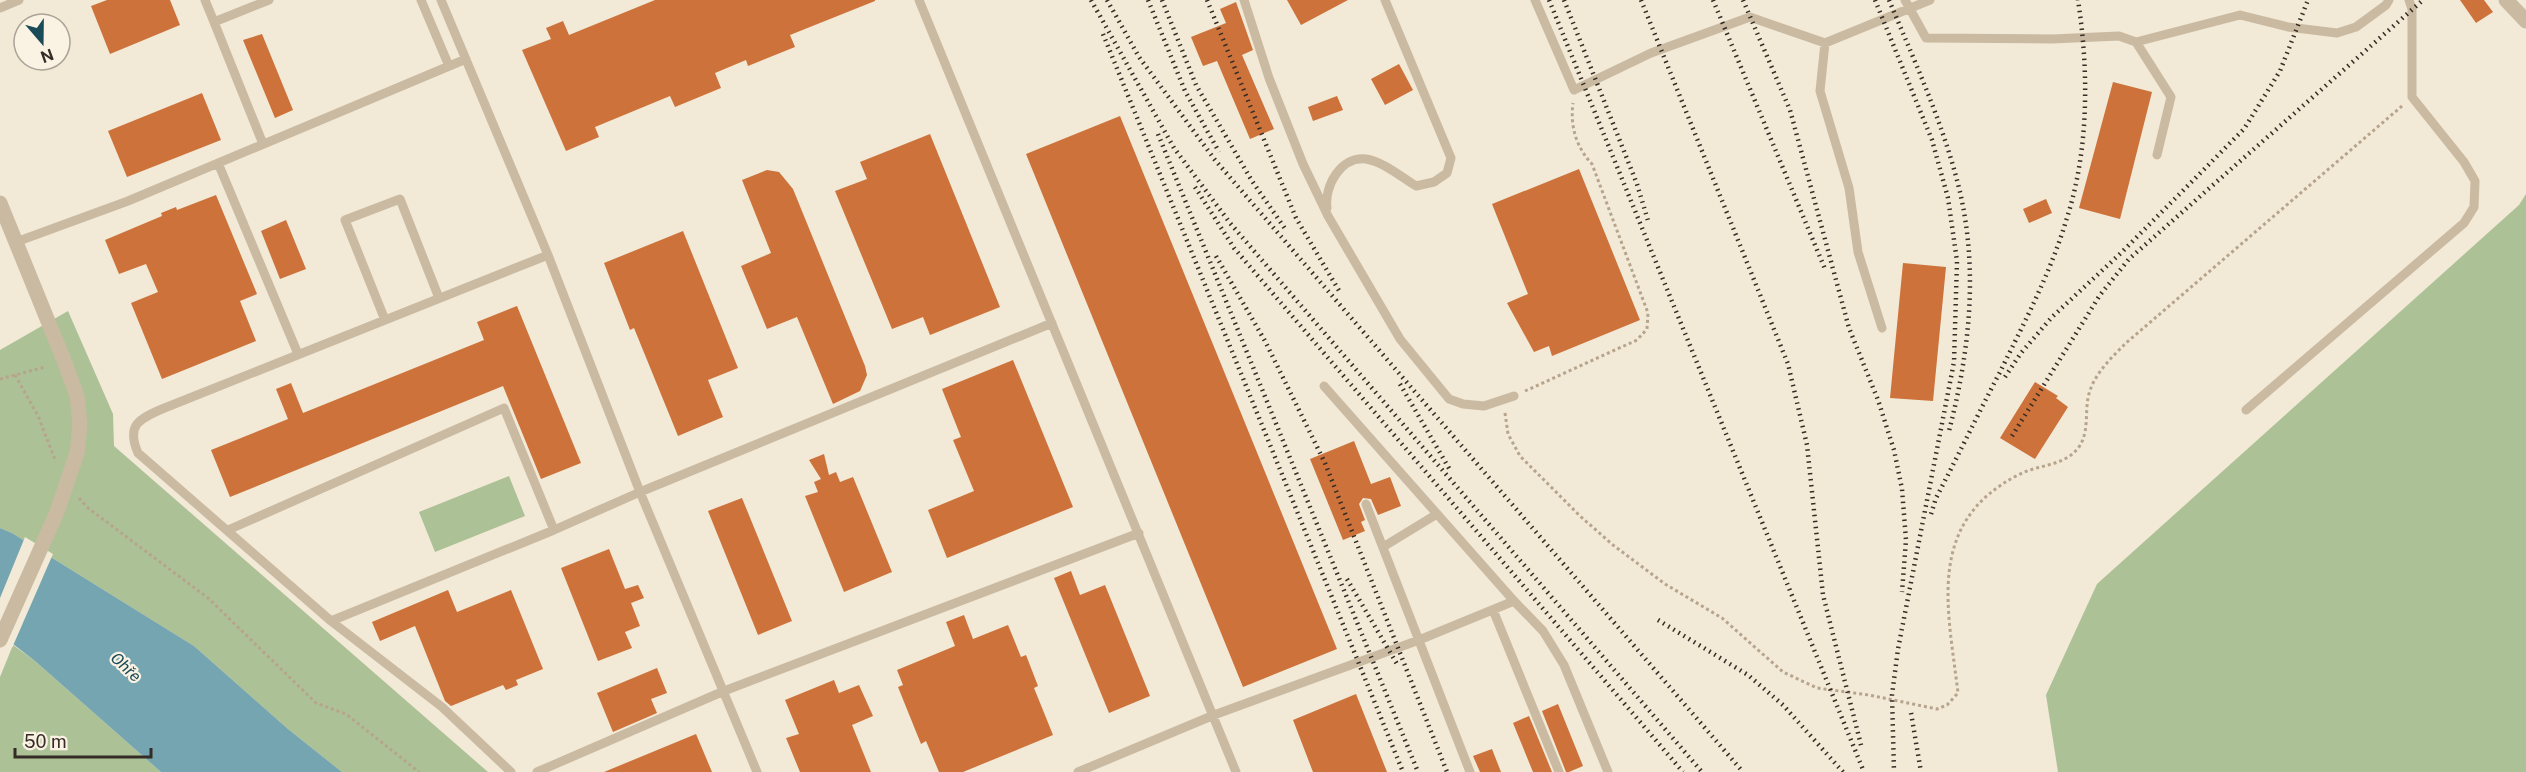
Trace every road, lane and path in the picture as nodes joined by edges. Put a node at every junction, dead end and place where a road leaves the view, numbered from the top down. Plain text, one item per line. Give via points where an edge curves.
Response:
1 (19, 0) edge
2 (205, 0) edge
3 (269, 0) edge
4 (422, 0) edge
5 (441, 0) edge
6 (919, 0) edge
7 (1244, 0) edge
8 (1385, 0) edge
9 (1535, 0) edge
10 (1930, 0) edge
11 (2389, 0) edge
12 (2409, 0) edge
13 (2505, 0) edge
14 (1906, 4) edge
15 (0, 8) edge
16 (2526, 21) edge
17 (214, 22) junction
18 (2136, 42) junction
19 (1825, 43) junction
20 (466, 59) junction
21 (449, 66) junction
22 (1574, 90) junction
23 (2412, 97) junction
24 (263, 144) junction
25 (2157, 155) dead end
26 (218, 163) junction
27 (0, 203) edge
28 (1328, 216) junction
29 (16, 242) junction
30 (548, 255) junction
31 (439, 298) junction
32 (385, 320) junction
33 (1052, 323) junction
34 (1882, 328) dead end
35 (298, 354) junction
36 (45, 367) dead end
37 (15, 375) junction
38 (0, 379) edge
39 (1324, 386) dead end
40 (1514, 396) junction
41 (2246, 410) dead end
42 (60, 469) dead end
43 (640, 492) junction
44 (75, 493) dead end
45 (1366, 504) dead end
46 (1437, 514) junction
47 (228, 530) junction
48 (554, 530) junction
49 (1138, 533) junction
50 (1383, 547) junction
51 (1514, 601) junction
52 (1493, 610) junction
53 (331, 621) junction
54 (0, 640) edge
55 (1419, 640) junction
56 (724, 691) junction
57 (1214, 716) junction
58 (419, 772) edge
59 (511, 772) edge
60 (537, 772) edge
61 (757, 772) edge
62 (1078, 772) edge
63 (1236, 772) edge
64 (1470, 772) edge
65 (1559, 772) edge
66 (1608, 772) edge

1 - 15 lane
2 - 17 lane
3 - 17 lane
4 - 21 lane
5 - 20 lane
6 - 33 lane
7 - 28 lane via 1269,78
8 - 28 lane via 1450,158 1447,173 1434,182 1416,186 1364,159 1346,165 1332,178 1325,197
9 - 22 lane
10 - 14 lane
11 - 18 lane via 2356,27 2337,33 2288,27 2240,15
12 - 23 lane
13 - 16 street
14 - 18 lane via 1926,38 2119,36
14 - 19 lane
17 - 24 lane
18 - 25 lane via 2171,97
19 - 22 lane via 1750,17 1652,53
19 - 34 lane via 1820,91 1849,189 1858,252
20 - 21 lane
20 - 30 lane
21 - 24 lane
22 - 40 path via 1572,112 1579,151 1592,164 1648,313 1647,329 1637,340
23 - 40 path via 2126,343 2093,383 2086,428 2080,445 2070,456 2021,473 1976,505 1959,534 1946,596 1958,693 1937,709 1817,688 1783,672 1722,618 1665,584 1613,545 1548,487 1520,456 1508,434 1505,413
23 - 41 lane via 2475,181 2474,207 2464,223
24 - 26 lane
26 - 29 lane
26 - 35 lane
27 - 29 street
28 - 40 lane via 1400,339 1449,399 1484,406
29 - 54 street, bridge via 77,396 80,424 77,453 57,512
30 - 31 lane
30 - 43 lane
31 - 32 lane
31 - 32 lane via 400,199 345,220
32 - 35 lane
33 - 43 lane
33 - 49 lane
35 - 47 lane via 162,409 140,419 135,426 138,453
36 - 37 path
37 - 38 path
37 - 42 path via 38,416
39 - 46 lane
43 - 48 lane
43 - 56 lane
44 - 58 path via 88,508 208,597 316,703 346,714
45 - 50 lane
46 - 50 lane
46 - 51 lane
47 - 48 lane via 504,408
47 - 53 lane
48 - 53 lane
49 - 56 lane
49 - 57 lane
50 - 55 lane
51 - 52 lane
51 - 66 lane via 1543,631 1564,665
52 - 55 lane
52 - 65 lane
53 - 59 lane via 442,707
55 - 57 lane
55 - 64 lane
56 - 60 lane
56 - 61 lane
57 - 62 lane
57 - 63 lane

